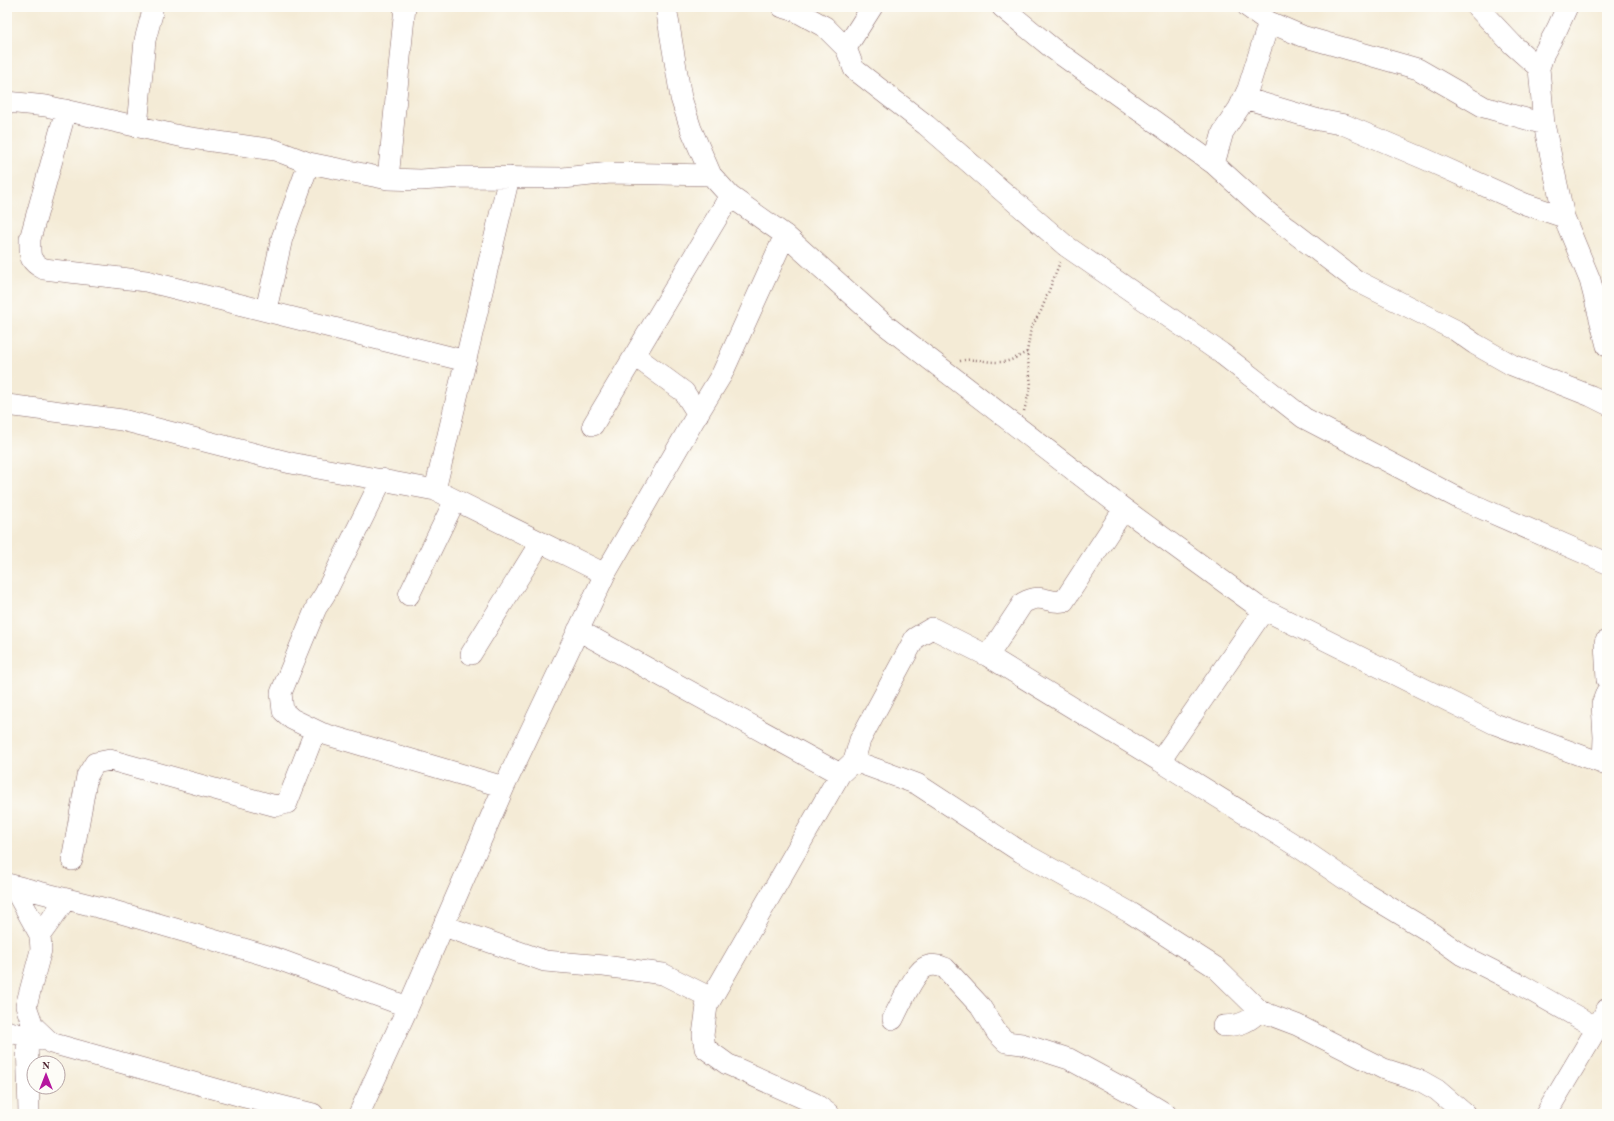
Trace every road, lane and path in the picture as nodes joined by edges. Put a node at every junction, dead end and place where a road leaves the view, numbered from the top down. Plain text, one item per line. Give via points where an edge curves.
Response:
1 (152, 7) edge
2 (405, 7) edge
3 (666, 7) edge
4 (782, 7) edge
5 (872, 7) edge
6 (1002, 7) edge
7 (1248, 7) edge
8 (1478, 7) edge
9 (1567, 7) edge
10 (1269, 22) junction
11 (846, 48) junction
12 (1539, 68) junction
13 (1244, 98) junction
14 (7, 102) edge
15 (66, 110) junction
16 (1544, 124) junction
17 (137, 127) junction
18 (309, 163) junction
19 (1214, 164) junction
20 (711, 175) junction
21 (509, 177) junction
22 (388, 179) junction
23 (730, 196) junction
24 (1564, 217) junction
25 (785, 235) junction
26 (1066, 246) junction
27 (266, 310) junction
28 (1607, 346) edge
29 (1027, 352) junction
30 (635, 356) junction
31 (466, 360) junction
32 (949, 375) junction
33 (1607, 404) edge
34 (7, 405) edge
35 (698, 414) junction
36 (593, 425) dead end
37 (1016, 426) junction
38 (382, 479) junction
39 (435, 490) junction
40 (455, 500) junction
41 (1124, 509) junction
42 (540, 543) junction
43 (1607, 563) edge
44 (605, 574) junction
45 (409, 595) dead end
46 (1264, 610) junction
47 (578, 630) junction
48 (1605, 642) dead end
49 (471, 654) dead end
50 (988, 656) junction
51 (1607, 680) edge
52 (1607, 691) edge
53 (321, 734) junction
54 (1160, 762) junction
55 (1605, 764) edge
56 (847, 768) junction
57 (504, 787) junction
58 (72, 860) dead end
59 (10, 885) edge
60 (66, 900) junction
61 (444, 926) junction
62 (40, 935) junction
63 (26, 1006) junction
64 (707, 1006) junction
65 (408, 1007) junction
66 (1607, 1009) edge
67 (1260, 1011) junction
68 (893, 1019) dead end
69 (1223, 1026) dead end
70 (7, 1028) edge
71 (7, 1031) edge
72 (1600, 1034) edge
73 (27, 1038) junction
74 (51, 1043) junction
75 (30, 1114) edge
76 (313, 1114) edge
77 (359, 1114) edge
78 (829, 1114) edge
79 (1166, 1114) edge
80 (1464, 1114) edge
81 (1546, 1114) edge

1 - 17 street via 145,40
2 - 22 street
3 - 20 street via 681,98
4 - 11 street via 796,11 825,27
5 - 11 street
6 - 19 street via 1052,48
7 - 10 street
8 - 12 street via 1513,45
9 - 12 street
10 - 13 street
10 - 16 street via 1302,36 1418,69 1484,107
11 - 26 street via 854,69 926,125
12 - 16 street
13 - 19 street via 1223,132
13 - 24 street via 1345,125 1525,204
14 - 15 street
15 - 17 street
15 - 27 street via 30,239 30,256 35,264 44,269 146,281
16 - 24 street
17 - 18 street via 184,137 275,150
18 - 22 street
18 - 27 street via 282,238
19 - 33 street via 1266,211 1357,281 1455,330 1512,365
20 - 21 street via 610,173 563,178
20 - 23 street
21 - 22 street
21 - 31 street
23 - 25 street
23 - 30 street
24 - 28 street via 1590,280
25 - 32 street via 884,324
25 - 35 street via 722,374
26 - 29 path via 1041,311 1031,328
26 - 43 street via 1221,353 1304,418 1460,499
27 - 31 street
29 - 32 path via 1003,362 970,358 958,361
29 - 37 path via 1031,385 1026,406
30 - 35 street via 684,392
30 - 36 street
31 - 39 street
32 - 37 street
34 - 38 street via 122,420 291,463
35 - 44 street
37 - 41 street
38 - 39 street
38 - 53 street via 316,608 281,693 283,711 292,719
39 - 40 street
40 - 42 street
40 - 45 street
41 - 46 street
41 - 50 street via 1064,601 1032,598 1023,603
42 - 44 street
42 - 49 street
44 - 47 street
46 - 54 street
46 - 55 street via 1495,724
47 - 56 street
47 - 57 street
48 - 51 street
50 - 54 street
50 - 56 street via 932,628 916,638
52 - 55 street via 1602,704
53 - 57 street
53 - 58 street via 314,734 287,803 276,806 110,760 95,763 87,776
54 - 72 street via 1303,850 1462,955 1522,985
56 - 64 street via 828,793
56 - 67 street via 917,784 1021,852 1131,913 1215,967
57 - 61 street
59 - 60 street
59 - 62 street
60 - 62 street
60 - 65 street via 114,911 275,958
61 - 64 street via 545,961 662,974 703,994
61 - 65 street
62 - 63 street via 41,950
63 - 70 street
63 - 74 street via 33,1026
64 - 78 street via 704,1048 727,1064 814,1103
65 - 77 street
66 - 72 street
67 - 69 street via 1250,1020 1238,1025
67 - 80 street via 1297,1025 1384,1069 1421,1081 1437,1090
68 - 79 street via 922,969 940,966 945,968 980,1006 997,1033 1006,1042 1022,1044 1069,1059
71 - 73 street
72 - 81 street
73 - 74 street
73 - 75 street
74 - 76 street

